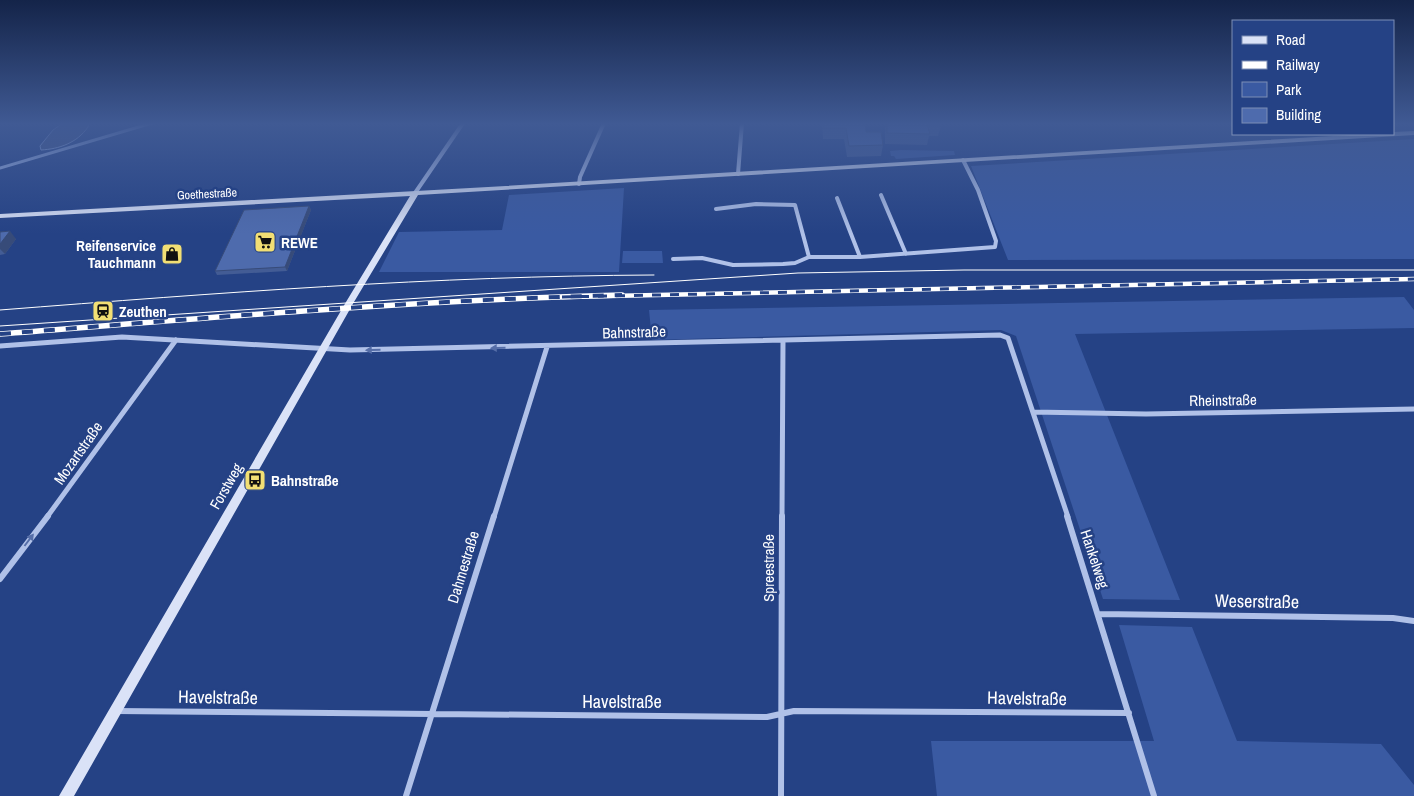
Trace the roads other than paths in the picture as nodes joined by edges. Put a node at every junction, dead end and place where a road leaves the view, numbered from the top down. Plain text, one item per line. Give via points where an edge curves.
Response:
1 (438, 160) edge
2 (587, 160) edge
3 (738, 160) edge
4 (961, 160) edge
5 (963, 160) edge
6 (738, 174) junction
7 (579, 184) junction
8 (415, 193) junction
9 (881, 195) dead end
10 (837, 198) dead end
11 (716, 208) dead end
12 (0, 216) edge
13 (906, 254) junction
14 (808, 256) junction
15 (860, 257) junction
16 (673, 259) dead end
17 (1000, 335) joint
18 (176, 340) junction
19 (783, 341) junction
20 (0, 346) edge
21 (547, 346) junction
22 (324, 348) junction
23 (1414, 409) edge
24 (1033, 412) junction
25 (0, 579) edge
26 (1099, 614) junction
27 (1414, 621) edge
28 (115, 711) junction
29 (781, 714) junction
30 (1129, 714) junction
31 (431, 715) junction
32 (66, 796) edge
33 (406, 796) edge
34 (781, 796) edge
35 (1154, 796) edge

1 - 8 street
2 - 7 street
3 - 6 street
4 - 6 main road, Goethestraße
5 - 13 street via 987,214 995,247
6 - 7 main road, Goethestraße
7 - 8 main road, Goethestraße
8 - 12 main road, Goethestraße
8 - 22 main road, Forstweg
9 - 13 street
10 - 15 street
11 - 14 street via 777,203 795,205
13 - 15 street
14 - 15 street
14 - 16 street via 795,263 733,265 702,258
17 - 19 street, Bahnstraße
17 - 24 street, Hankelweg via 1008,338
18 - 20 street, Bahnstraße via 115,337
18 - 22 street, Bahnstraße
25 -> 18 street, Mozartstraße
19 - 21 street, Bahnstraße
19 - 29 street, Spreestraße
21 -> 22 street, Bahnstraße
21 - 31 street, Dahmestraße
22 - 28 main road, Forstweg
23 - 24 street, Rheinstraße via 1146,414
24 - 26 street, Hankelweg
26 - 27 street, Weserstraße via 1393,618
26 - 30 street, Hankelweg
28 - 31 street, Havelstraße
28 - 32 main road, Forstweg
29 - 30 street, Havelstraße via 794,711
29 - 31 street, Havelstraße via 767,717
29 - 34 street, Spreestraße
30 - 35 street, Hankelweg
31 - 33 street, Dahmestraße

